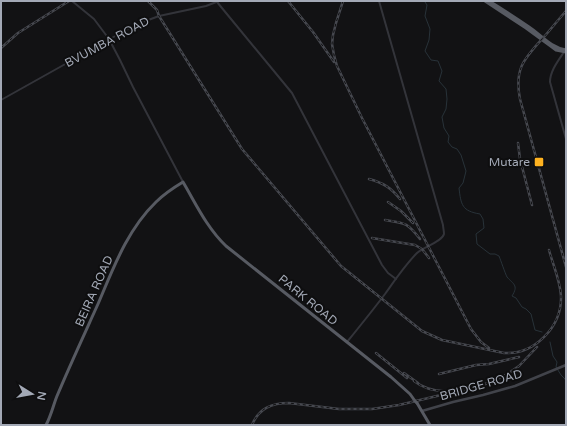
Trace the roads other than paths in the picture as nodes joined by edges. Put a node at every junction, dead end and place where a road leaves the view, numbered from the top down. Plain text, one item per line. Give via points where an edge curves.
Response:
1 (72, 1) edge
2 (379, 1) edge
3 (485, 1) edge
4 (489, 1) edge
5 (218, 2) edge
6 (109, 39) junction
7 (565, 51) edge
8 (1, 100) edge
9 (565, 135) edge
10 (566, 139) edge
11 (183, 182) junction
12 (396, 279) junction
13 (347, 342) junction
14 (566, 365) edge
15 (422, 411) junction
16 (46, 425) edge
17 (430, 425) edge

1 - 6 street via 94,19
2 - 12 street via 444,233 442,238 420,250
3 - 7 highway via 552,47
4 - 7 highway
5 - 6 street, BVUMBA ROAD via 152,18
5 - 12 street via 292,93 382,265
6 - 8 street, BVUMBA ROAD
6 - 11 street
7 - 9 street via 551,72 550,82
9 - 10 street
11 - 13 highway, PARK ROAD via 221,242
11 - 16 highway, BEIRA ROAD via 156,201 133,230
12 - 13 street
13 - 15 highway, PARK ROAD via 407,391
14 - 15 main road, BRIDGE ROAD via 515,386
15 - 17 highway, PARK ROAD

